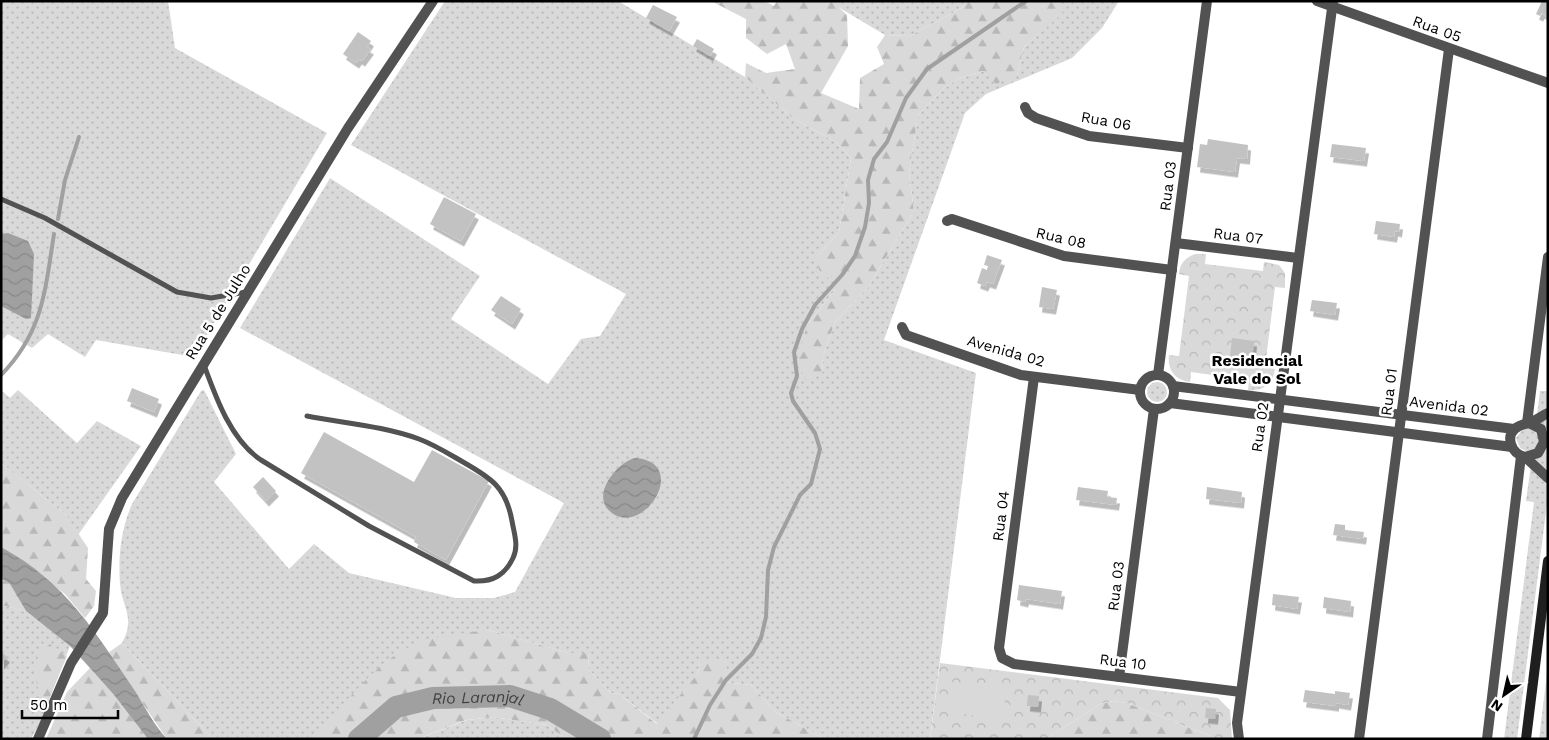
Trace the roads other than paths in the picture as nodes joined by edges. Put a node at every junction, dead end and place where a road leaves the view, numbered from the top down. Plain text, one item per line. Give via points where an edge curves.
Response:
1 (433, 1) edge
2 (1207, 1) edge
3 (1317, 1) edge
4 (1332, 4) edge
5 (1449, 49) junction
6 (1548, 83) edge
7 (1025, 107) dead end
8 (1188, 148) junction
9 (1, 199) edge
10 (947, 221) dead end
11 (1176, 243) junction
12 (1548, 257) edge
13 (1298, 258) junction
14 (1172, 270) junction
15 (249, 292) junction
16 (902, 327) dead end
17 (204, 365) junction
18 (1158, 375) junction
19 (1034, 377) junction
20 (1173, 386) junction
21 (1140, 390) junction
22 (1279, 399) junction
23 (1170, 403) junction
24 (1154, 409) junction
25 (1548, 414) edge
26 (1401, 415) junction
27 (307, 416) dead end
28 (1277, 416) junction
29 (1528, 423) junction
30 (1514, 429) junction
31 (1399, 432) junction
32 (1512, 447) junction
33 (1523, 456) junction
34 (1548, 478) edge
35 (1548, 561) edge
36 (1002, 658) joint
37 (1119, 677) junction
38 (1241, 692) junction
39 (38, 739) edge
40 (1239, 739) edge
41 (1359, 739) edge
42 (1487, 739) edge
43 (1526, 739) edge

1 - 15 street, Rua 5 de Julho via 348,128
2 - 8 street, Rua 03
3 - 4 street, Rua 05
4 - 5 street, Rua 05
4 - 13 street, Rua 02
5 - 6 street, Rua 05
5 - 26 street, Rua 01
7 - 8 street, Rua 06 via 1036,118 1089,136
8 - 11 street, Rua 03
9 - 15 lane via 45,218 177,292 212,298
10 - 14 street, Rua 08 via 952,219 1064,256
11 - 13 street, Rua 07
11 - 14 street, Rua 03
12 - 29 street
13 - 22 street, Rua 02
14 - 18 street, Rua 03
15 - 17 street, Rua 5 de Julho
16 - 19 street, Avenida 02 via 906,335
17 - 27 lane via 235,433 246,449 261,460 369,526 474,581 496,578 507,569 517,545 505,496 491,479 417,438
17 - 39 street, Rua 5 de Julho via 113,515 106,545 103,613 76,655
18 - 20 street
18 - 21 street via 1146,379
19 - 21 street, Avenida 02
19 - 36 street, Rua 04 via 999,648
20 - 22 street, Avenida 02
20 - 23 street
21 - 24 street via 1143,403
22 - 26 street, Avenida 02
22 - 28 street, Rua 02
23 - 24 street via 1164,408
23 - 28 street
24 - 37 street, Rua 03
25 - 29 street
26 - 30 street, Avenida 02
26 - 31 street, Rua 01
28 - 31 street
28 - 38 street, Rua 02
29 - 30 street
29 - 33 street via 1541,429 1544,442 1538,454
30 - 32 street via 1510,438
31 - 32 street
31 - 41 street, Rua 01
32 - 33 street
33 - 34 street
33 - 42 street
35 - 43 main road
36 - 37 street, Rua 10 via 1014,664
37 - 38 street, Rua 10
38 - 40 street, Rua 02 via 1237,722

